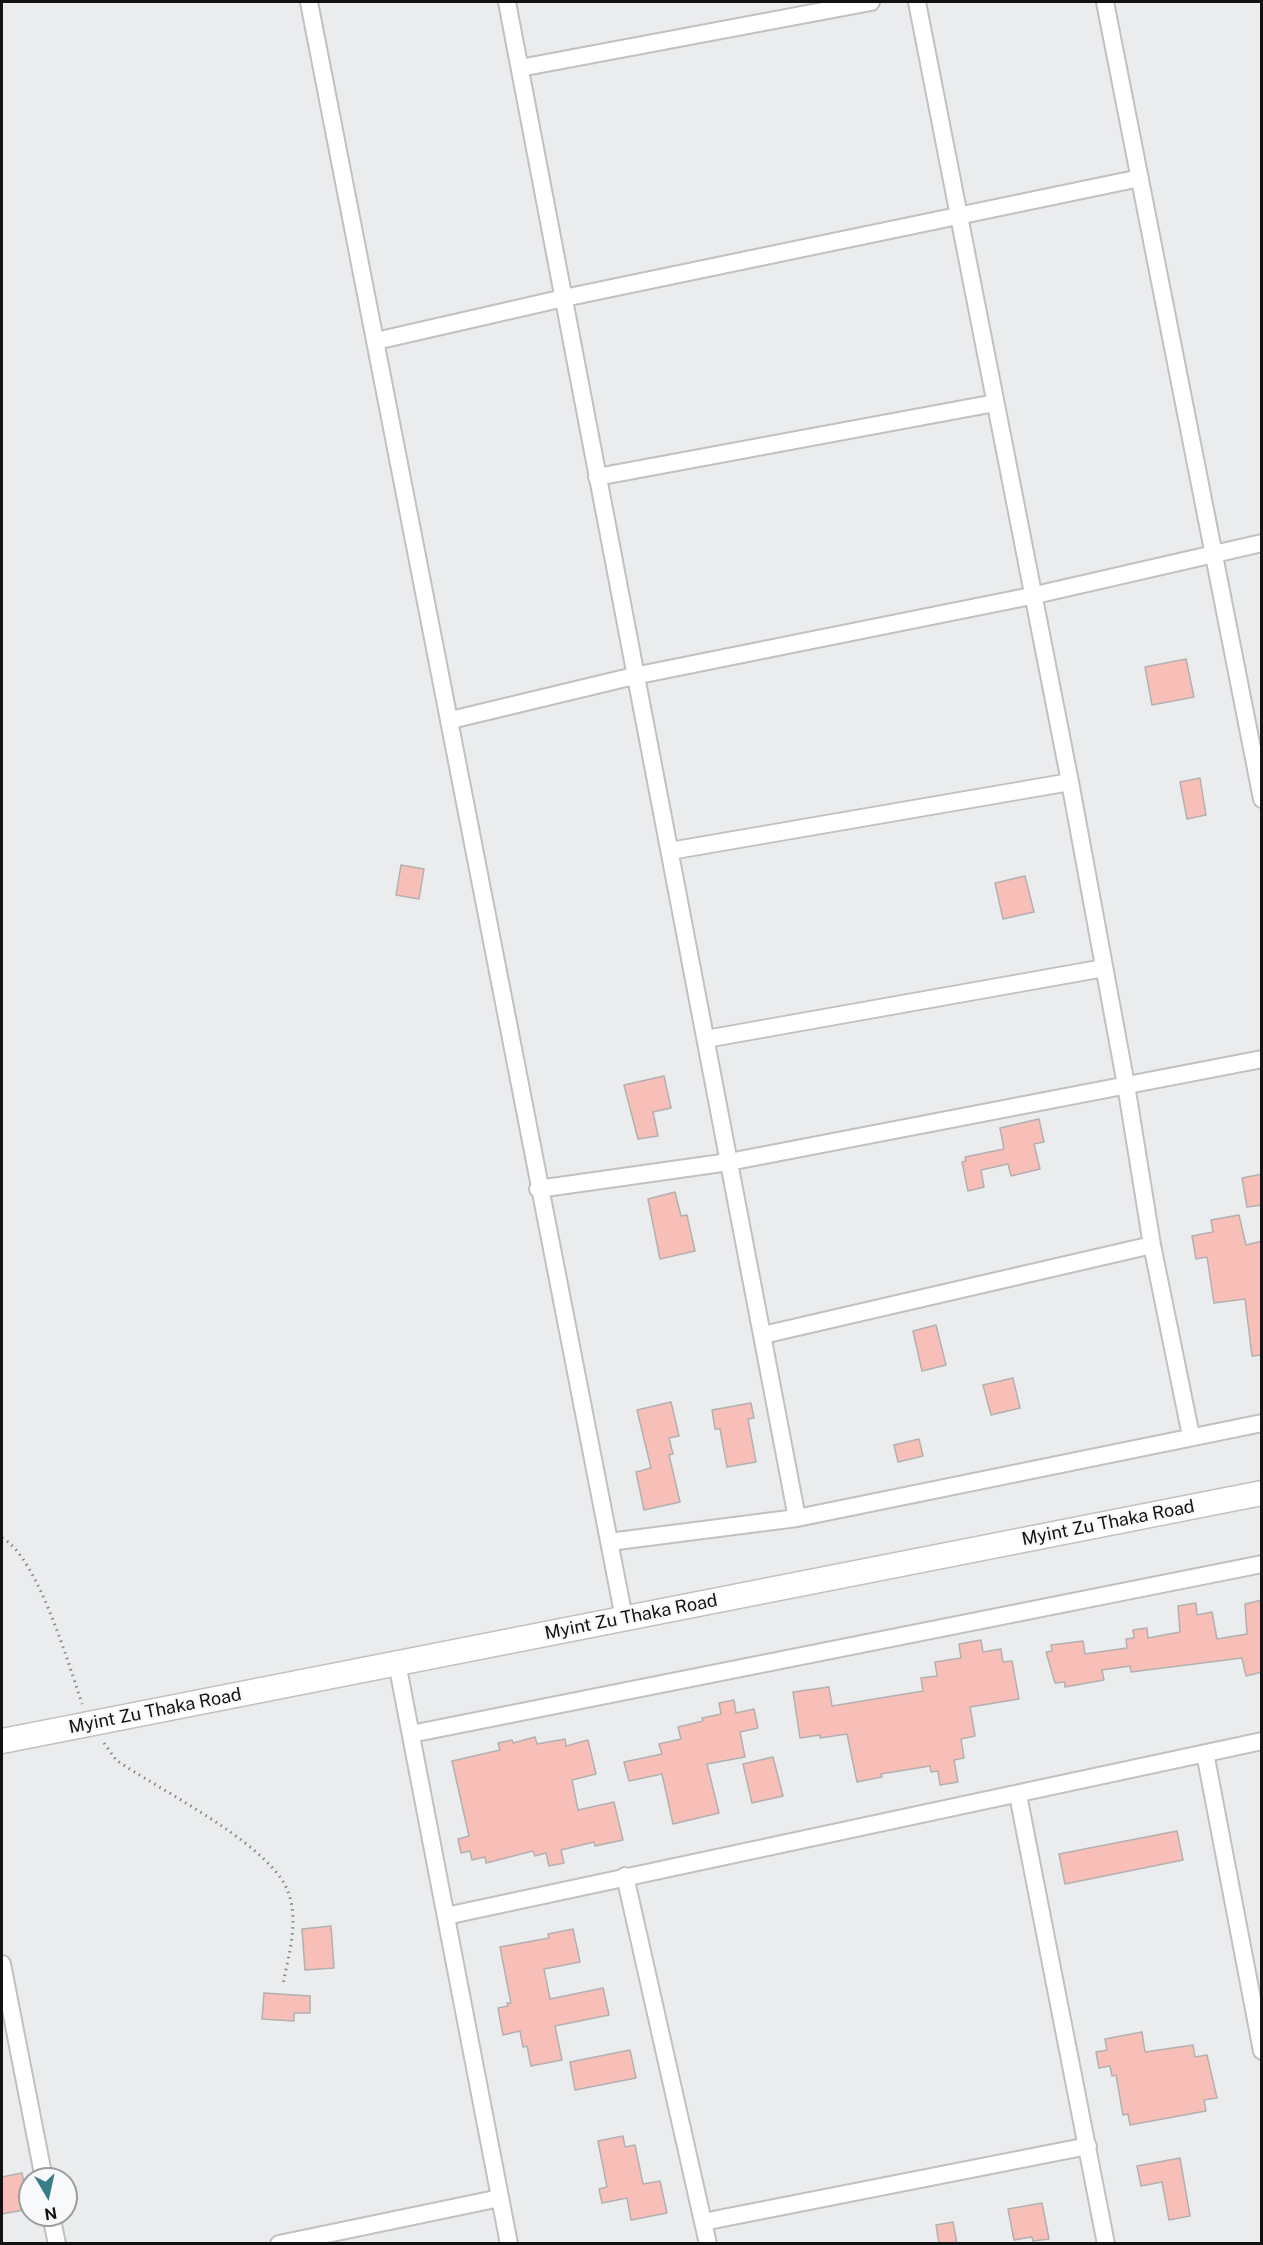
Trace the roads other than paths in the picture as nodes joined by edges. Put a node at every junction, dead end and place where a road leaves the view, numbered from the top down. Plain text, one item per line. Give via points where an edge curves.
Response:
1 (309, 2) edge
2 (507, 2) edge
3 (871, 2) edge
4 (917, 2) edge
5 (1105, 2) edge
6 (520, 68) junction
7 (1140, 178) junction
8 (958, 217) junction
9 (564, 298) junction
10 (376, 341) junction
11 (995, 403) junction
12 (597, 477) junction
13 (1262, 543) edge
14 (1213, 553) junction
15 (1031, 596) junction
16 (634, 676) junction
17 (451, 720) junction
18 (1070, 782) junction
19 (1262, 799) edge
20 (670, 851) junction
21 (1104, 968) junction
22 (706, 1038) junction
23 (1262, 1059) edge
24 (1126, 1084) junction
25 (729, 1162) junction
26 (538, 1189) junction
27 (1152, 1245) junction
28 (763, 1335) junction
29 (1262, 1423) edge
30 (1191, 1436) junction
31 (1262, 1493) edge
32 (797, 1518) junction
33 (609, 1542) junction
34 (1262, 1564) edge
35 (624, 1618) junction
36 (397, 1663) junction
37 (411, 1734) junction
38 (2, 1741) edge
39 (1262, 1741) edge
40 (1205, 1753) junction
41 (1018, 1795) junction
42 (625, 1876) junction
43 (446, 1916) junction
44 (2, 1964) edge
45 (1262, 2051) edge
46 (1088, 2146) junction
47 (42, 2167) edge
48 (500, 2198) junction
49 (703, 2222) junction
50 (53, 2227) edge
51 (57, 2244) edge
52 (279, 2244) edge
53 (509, 2244) edge
54 (708, 2244) edge
55 (1106, 2244) edge

1 - 10 street
2 - 6 street
3 - 6 street
4 - 8 street
5 - 7 street
6 - 9 street
7 - 8 street
7 - 14 street
8 - 9 street
8 - 11 street
9 - 10 street
9 - 12 street
10 - 17 street
11 - 12 street
11 - 15 street
12 - 16 street
13 - 14 street
14 - 15 street
14 - 19 street
15 - 16 street
15 - 18 street
16 - 17 street
16 - 20 street
17 - 26 street
18 - 20 street
18 - 21 street
20 - 22 street
21 - 22 street
21 - 24 street
22 - 25 street
23 - 24 street
24 - 25 street
24 - 27 street
25 - 26 street
25 - 28 street
26 - 33 street
27 - 28 street
27 - 30 street
28 - 32 street
29 - 30 street
30 - 32 street
31 - 35 street, Myint Zu Thaka Road
32 - 33 street
33 - 35 street
34 - 37 street
35 - 36 street, Myint Zu Thaka Road
36 - 37 street
36 - 38 street, Myint Zu Thaka Road
37 - 43 street
39 - 40 street
40 - 41 street
40 - 45 street
41 - 42 street
41 - 46 street
42 - 43 street
42 - 49 street
43 - 48 street
44 - 47 street
46 - 49 street
46 - 55 street
48 - 52 street
48 - 53 street
49 - 54 street
50 - 51 street

